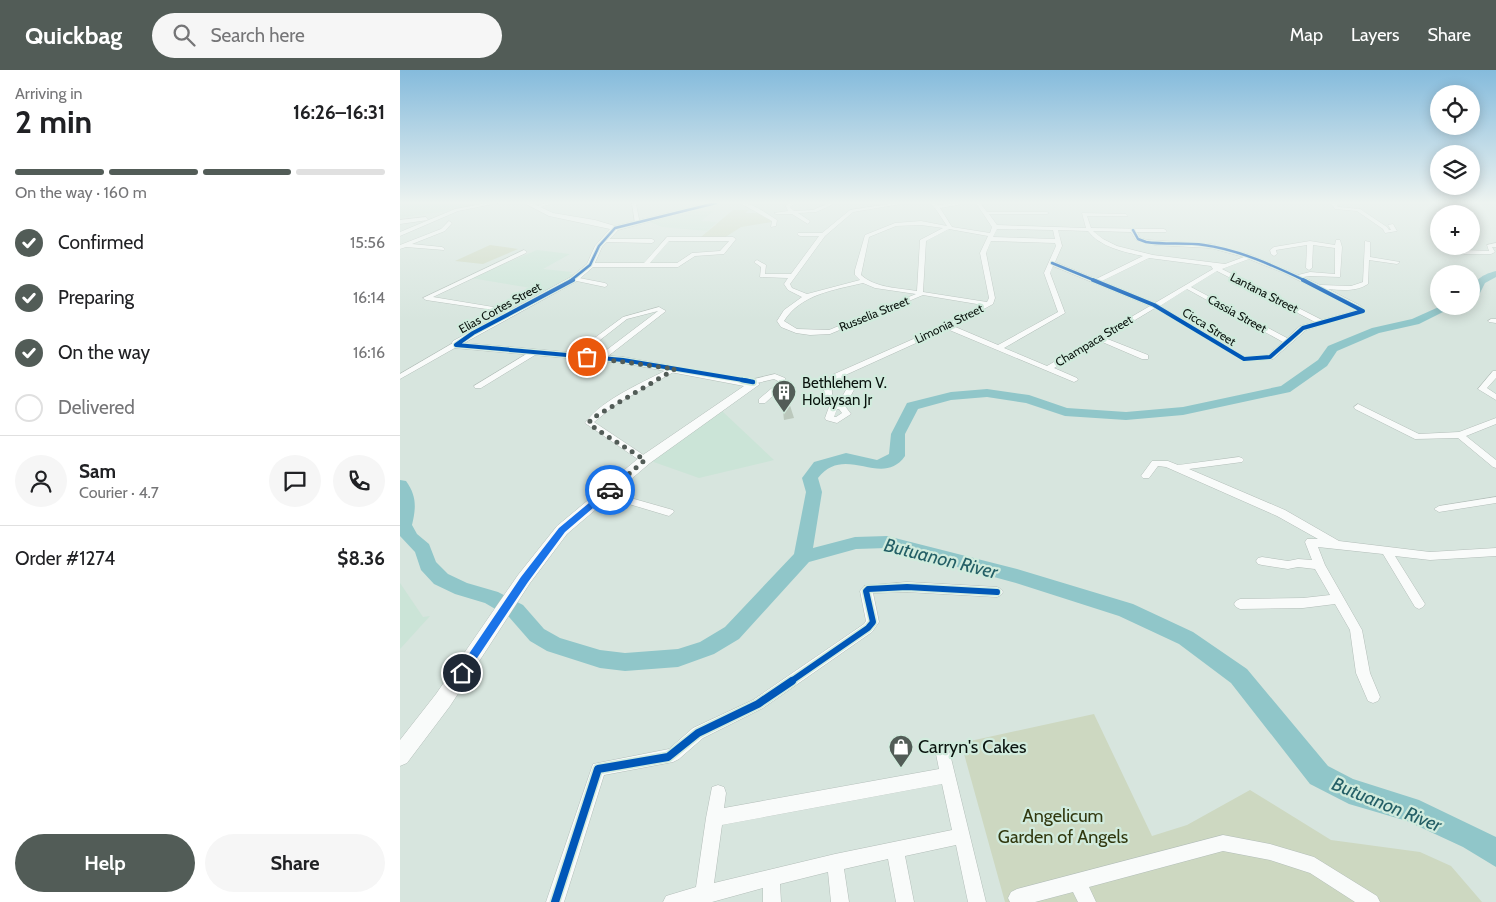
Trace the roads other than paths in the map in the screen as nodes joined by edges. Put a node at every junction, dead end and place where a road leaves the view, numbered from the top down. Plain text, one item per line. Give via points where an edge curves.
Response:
1 (603, 241) edge
2 (1059, 241) edge
3 (665, 242) edge
4 (731, 242) edge
5 (818, 242) edge
6 (864, 242) edge
7 (923, 242) edge
8 (988, 242) edge
9 (1107, 242) edge
10 (1157, 242) edge
11 (1367, 242) dead end
12 (1310, 243) junction
13 (1496, 245) edge
14 (402, 246) edge
15 (442, 249) dead end
16 (524, 252) dead end
17 (1480, 253) edge
18 (1274, 254) dead end
19 (1148, 256) junction
20 (1247, 258) junction
21 (1367, 258) junction
22 (757, 262) dead end
23 (1397, 262) dead end
24 (646, 264) junction
25 (1208, 264) junction
26 (1227, 264) junction
27 (590, 265) junction
28 (1050, 266) junction
29 (1309, 268) dead end
30 (1217, 269) junction
31 (792, 276) junction
32 (1297, 277) junction
33 (574, 279) junction
34 (864, 282) junction
35 (1095, 282) junction
36 (605, 285) dead end
37 (1187, 287) junction
38 (1318, 287) junction
39 (922, 293) junction
40 (806, 296) junction
41 (990, 304) junction
42 (1154, 306) junction
43 (511, 312) junction
44 (1320, 322) junction
45 (947, 326) junction
46 (1099, 338) junction
47 (1286, 341) junction
48 (456, 344) junction
49 (998, 348) junction
50 (536, 352) junction
51 (574, 356) junction
52 (1145, 357) dead end
53 (600, 358) junction
54 (675, 369) junction
55 (1047, 369) junction
56 (1496, 373) edge
57 (400, 377) edge
58 (835, 377) junction
59 (1074, 380) dead end
60 (753, 382) junction
61 (1487, 382) junction
62 (478, 386) dead end
63 (1496, 386) edge
64 (1496, 397) edge
65 (762, 401) dead end
66 (1358, 407) dead end
67 (1496, 421) edge
68 (1460, 435) junction
69 (645, 460) junction
70 (1239, 460) dead end
71 (1496, 465) edge
72 (1176, 468) junction
73 (1146, 476) dead end
74 (606, 494) junction
75 (1494, 502) edge
76 (1439, 509) dead end
77 (669, 512) dead end
78 (1340, 546) junction
79 (1387, 552) junction
80 (1496, 552) edge
81 (1262, 561) dead end
82 (1319, 565) junction
83 (997, 592) dead end
84 (1339, 599) junction
85 (1240, 604) dead end
86 (1419, 604) dead end
87 (1373, 697) dead end
88 (943, 754) dead end
89 (400, 756) edge
90 (948, 775) junction
91 (718, 794) dead end
92 (714, 818) junction
93 (961, 836) junction
94 (896, 849) junction
95 (835, 862) junction
96 (771, 878) junction
97 (1078, 883) junction
98 (703, 898) edge
99 (1017, 898) dead end
100 (555, 902) edge
101 (672, 902) edge
102 (772, 902) edge
103 (840, 902) edge
104 (905, 902) edge
105 (977, 902) edge
106 (1087, 902) edge
107 (1371, 902) edge

1 - 27 street, Elias Cortes Street
2 - 28 street
3 - 24 street
4 - 24 street via 722,253 694,254 678,266
5 - 31 street
6 - 34 street via 858,270
7 - 39 street, Russelia Street
8 - 41 street, Limonia Street via 983,252 992,298
9 - 19 street
10 - 20 street, Cicca Street via 1209,245
11 - 21 street, Cicca Street
12 - 18 street via 1274,249
12 - 29 street
12 - 32 street via 1339,244 1338,276 1310,274
13 - 17 street via 1489,246 1492,252
14 - 15 street
16 - 43 street via 426,298
19 - 25 street
19 - 35 street
20 - 26 street, Champaca Street
20 - 32 street, Cicca Street
21 - 23 street
21 - 38 street, Cicca Street via 1366,283 1362,286
22 - 31 street via 764,266 762,276
24 - 27 street
25 - 26 street
25 - 30 street, Lantana Street
26 - 30 street, Champaca Street
27 - 33 street, Elias Cortes Street
28 - 35 street, Cicca Street
28 - 49 street via 1062,313
30 - 37 street, Champaca Street
30 - 44 street, Lantana Street
31 - 40 street via 787,286
32 - 38 street, Cicca Street
33 - 36 street
33 - 43 street, Elias Cortes Street
34 - 39 street
34 - 40 street, Russelia Street
35 - 42 street, Cicca Street
37 - 42 street, Champaca Street
37 - 47 street, Cassia Street
38 - 44 street, Cicca Street via 1363,311
39 - 40 street, Russelia Street via 837,330 815,332 783,325 780,321 782,316
39 - 41 street
41 - 45 street, Limonia Street
42 - 46 street, Champaca Street
42 - 47 street, Cicca Street via 1244,359 1270,357
43 - 48 street, Elias Cortes Street
44 - 47 street, Cicca Street via 1296,331
45 - 49 street
45 - 58 street, Limonia Street
46 - 52 street
46 - 55 street, Champaca Street
48 - 50 street, Elias Cortes Street
48 - 57 street
49 - 55 street
50 - 51 street, Elias Cortes Street
50 - 62 street
51 - 53 street, Elias Cortes Street
51 - 53 street via 625,318 661,310
53 - 54 street, Elias Cortes Street
54 - 60 street, Elias Cortes Street
54 - 69 street via 596,414 589,423
55 - 59 street
56 - 61 street
58 - 58 street via 851,388 837,406 827,396 826,388
60 - 65 street via 776,376 782,380 782,384
60 - 69 street
61 - 63 street
61 - 64 street via 1482,389
66 - 68 street via 1414,436
67 - 68 street
68 - 71 street
69 - 74 street
70 - 72 street
72 - 73 street via 1155,463
72 - 78 street via 1281,513
74 - 77 street
74 - 89 street via 562,530
75 - 76 street
78 - 79 street
78 - 82 street via 1311,542
79 - 80 street via 1430,556
79 - 86 street
81 - 82 street
82 - 84 street
83 - 100 street via 907,587 868,589 873,622 868,628 758,704 698,732 668,757 598,769
84 - 85 street
84 - 87 street via 1356,630 1363,672
88 - 90 street
90 - 92 street
90 - 93 street
91 - 92 street
92 - 98 street
93 - 94 street
93 - 105 street
94 - 95 street
94 - 104 street
95 - 96 street
95 - 103 street
96 - 98 street
96 - 102 street
97 - 99 street
97 - 106 street
97 - 107 street via 1223,843 1270,852 1314,866
98 - 101 street

